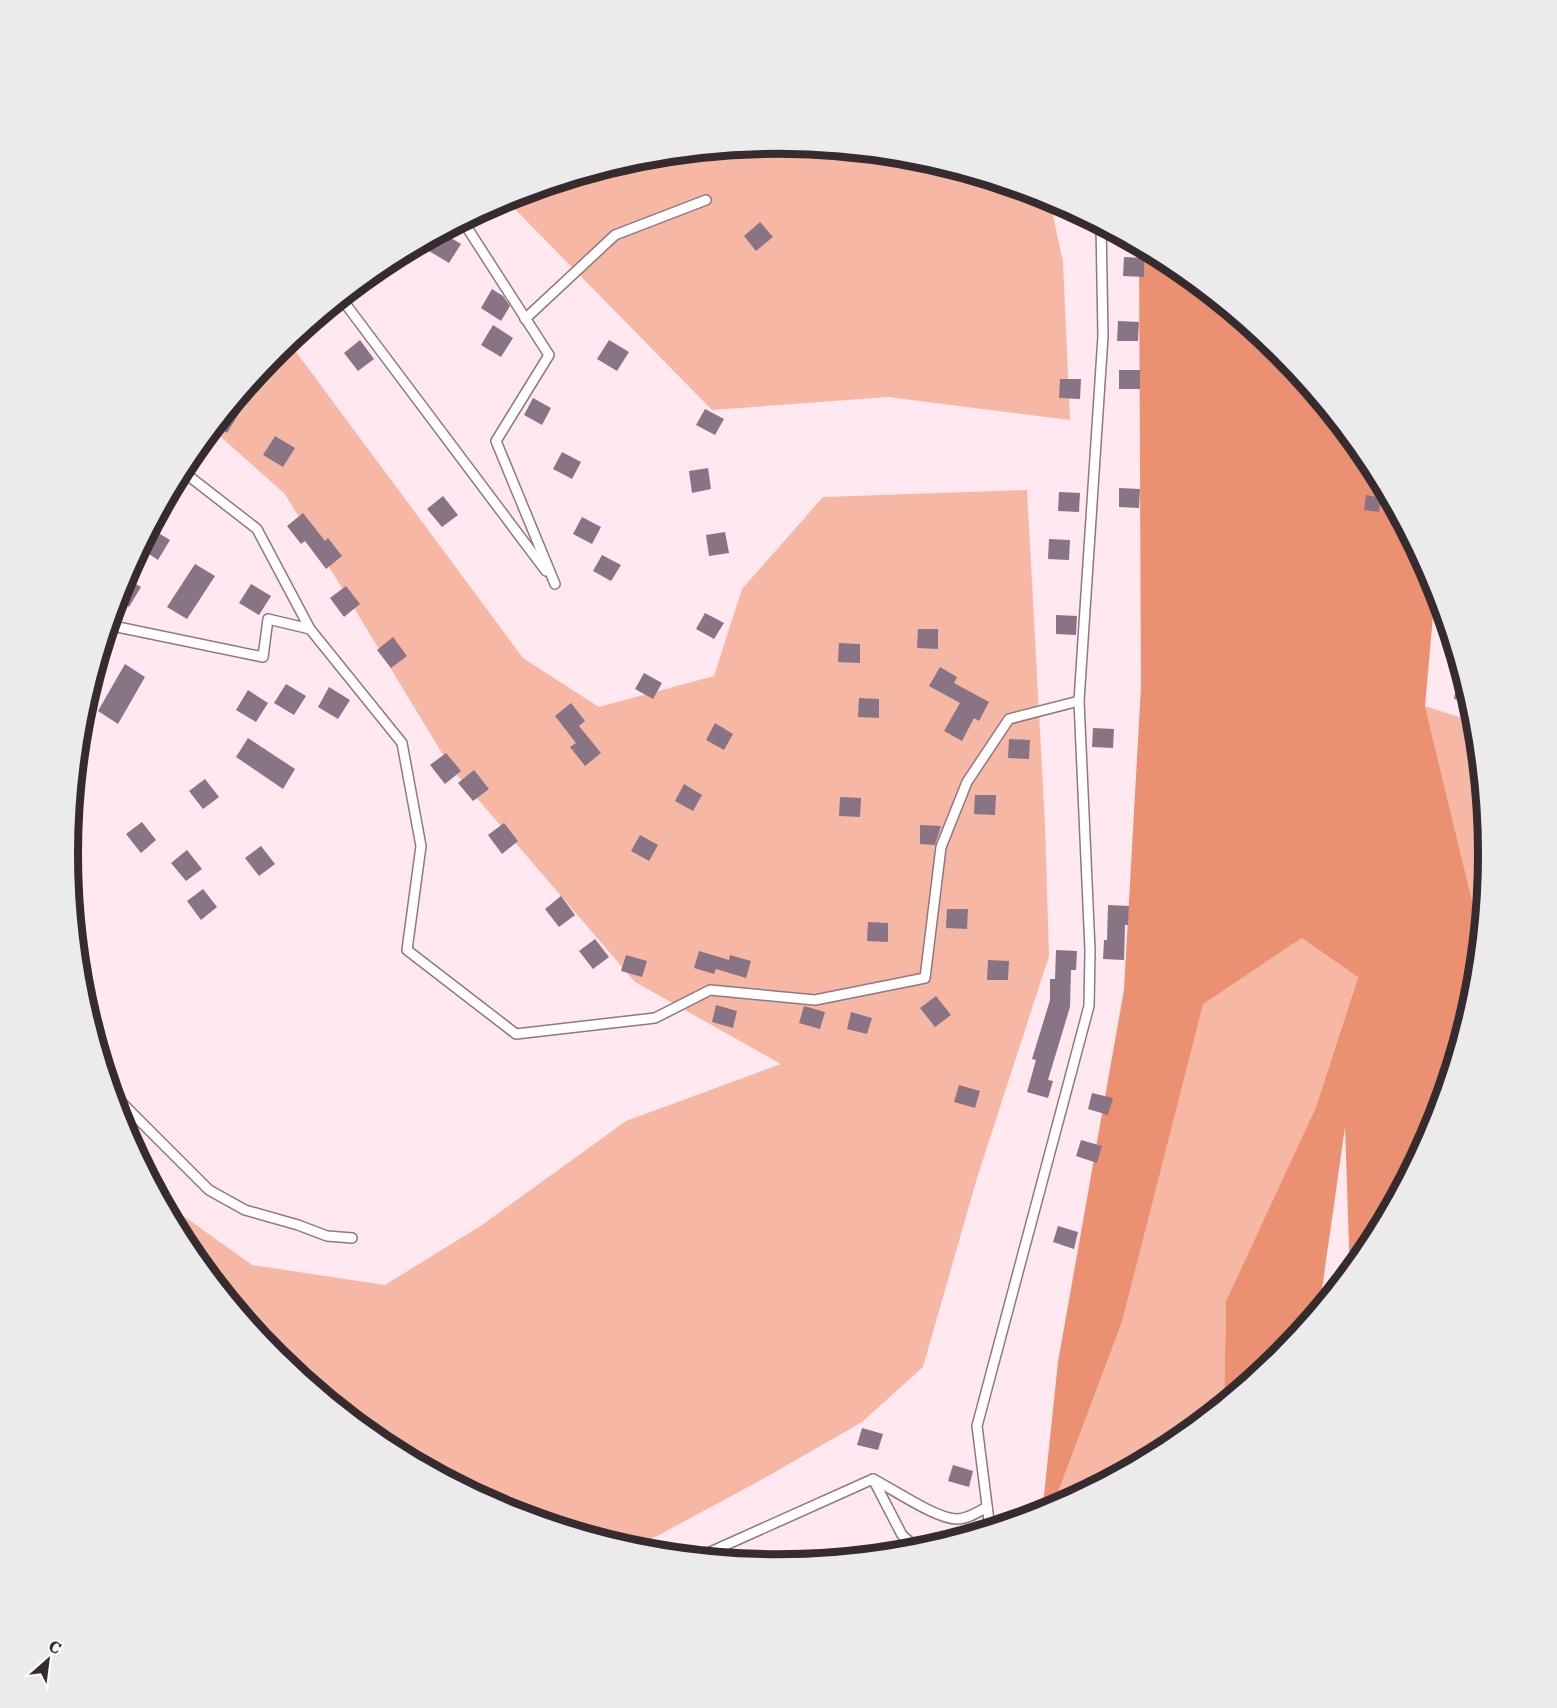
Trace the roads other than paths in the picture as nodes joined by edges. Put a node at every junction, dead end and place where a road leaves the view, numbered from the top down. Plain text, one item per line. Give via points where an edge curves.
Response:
1 (706, 200) dead end
2 (467, 227) edge
3 (1101, 233) edge
4 (344, 305) edge
5 (525, 319) junction
6 (189, 476) edge
7 (116, 627) edge
8 (310, 628) junction
9 (1079, 701) junction
10 (125, 1106) edge
11 (352, 1238) dead end
12 (873, 1479) junction
13 (987, 1507) junction
14 (989, 1522) edge
15 (910, 1542) edge
16 (712, 1551) edge

1 - 5 lane via 615,235
2 - 5 lane
3 - 9 lane via 1103,336
4 - 5 lane via 555,584 496,441 549,355
6 - 8 lane via 257,529
7 - 8 lane via 263,657 268,619
8 - 9 lane via 402,743 421,846 407,950 516,1035 656,1018 710,990 815,1000 925,978 941,847 967,782 1009,719
9 - 13 lane via 1089,1006 977,1426
10 - 11 lane via 209,1190 245,1210 327,1236
12 - 13 lane via 926,1509 956,1519
12 - 15 lane via 902,1535
12 - 16 lane
13 - 14 lane

